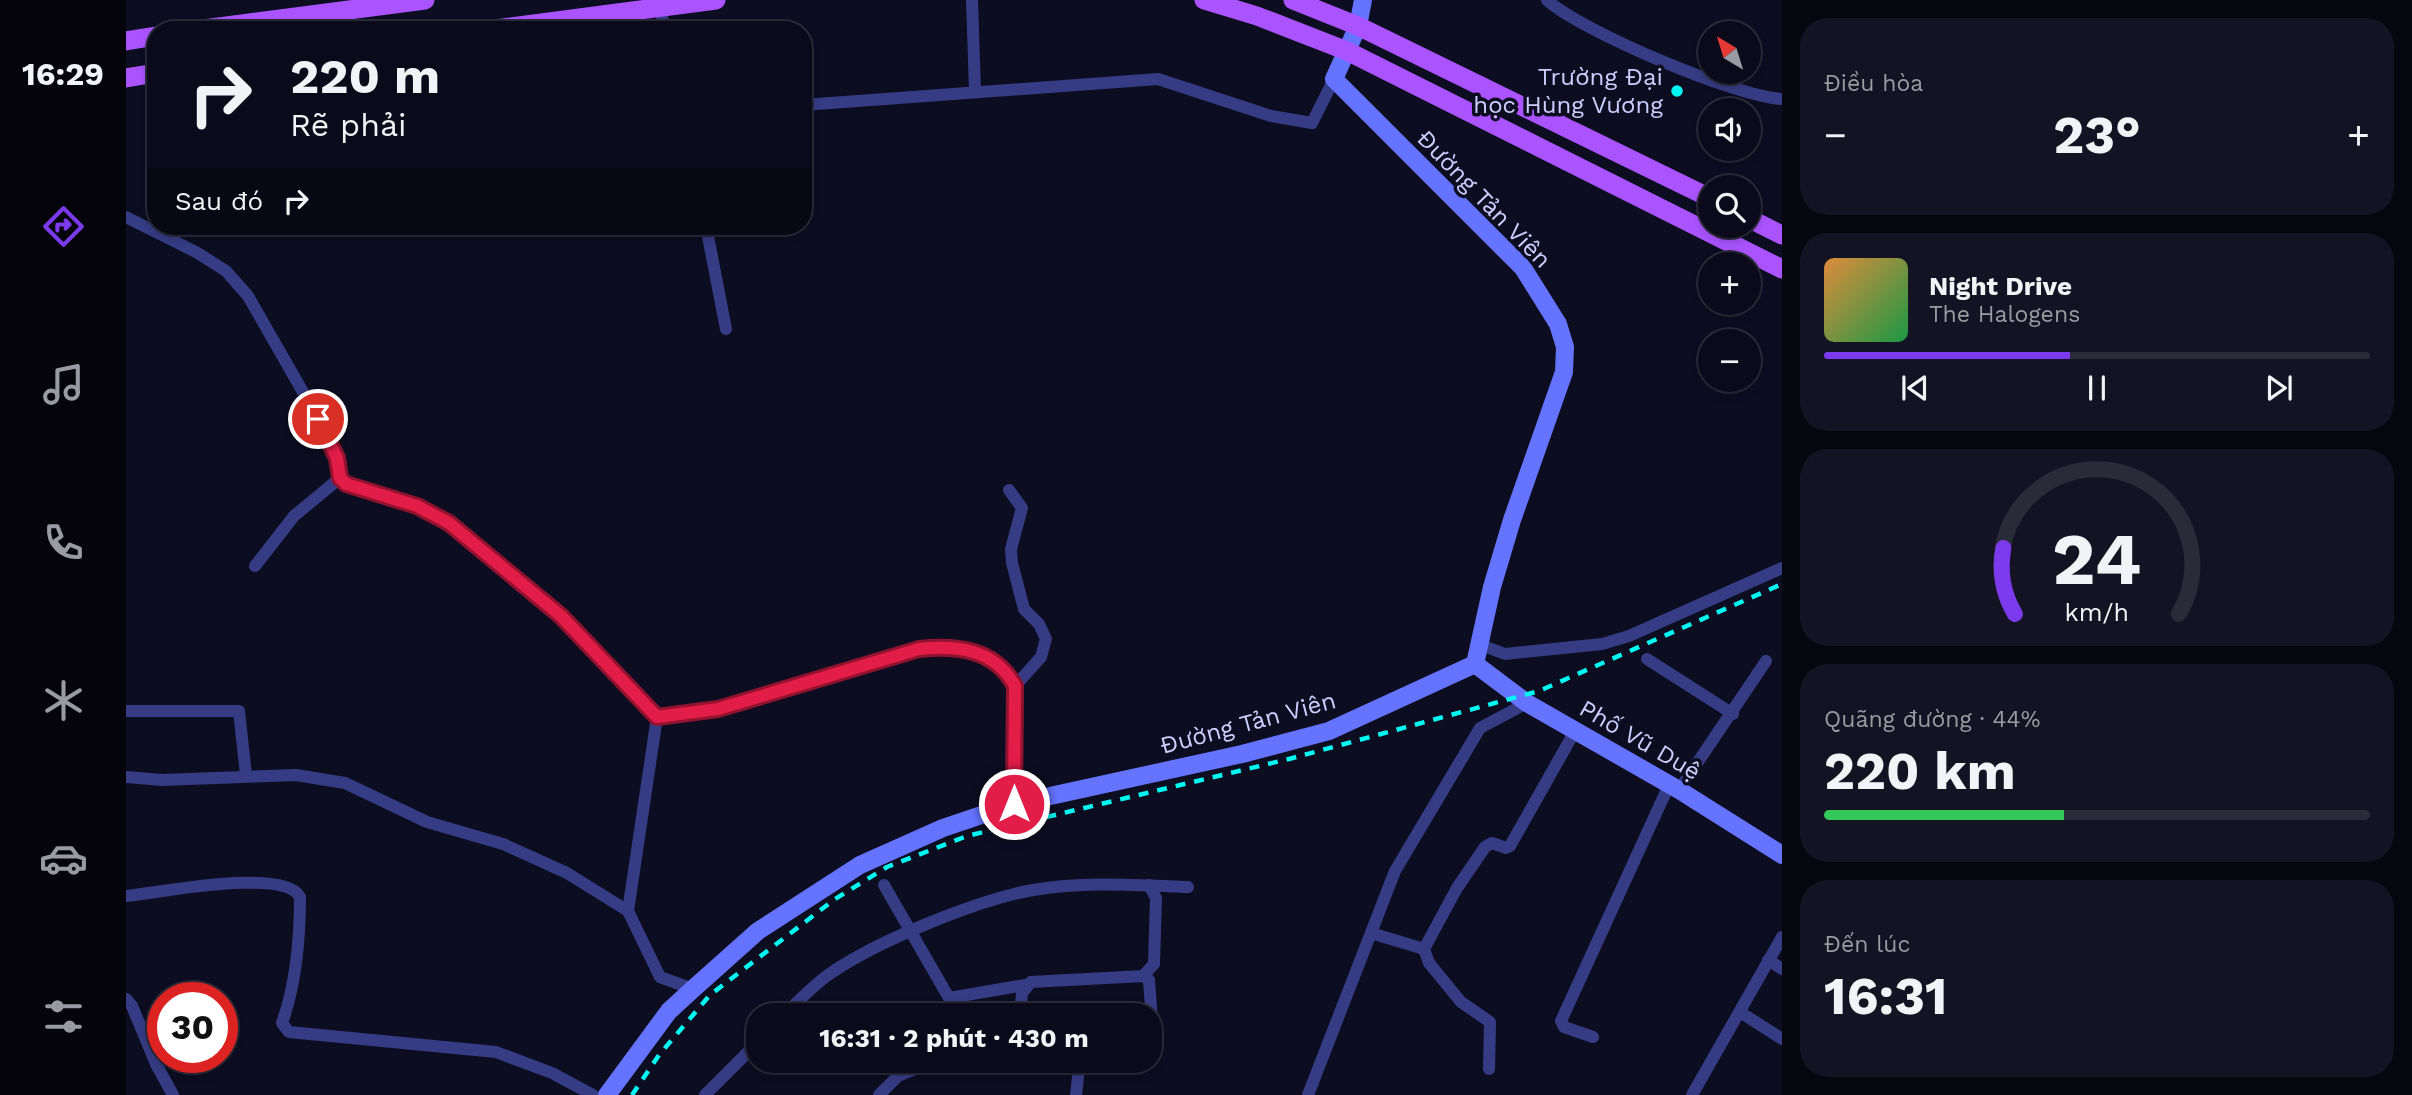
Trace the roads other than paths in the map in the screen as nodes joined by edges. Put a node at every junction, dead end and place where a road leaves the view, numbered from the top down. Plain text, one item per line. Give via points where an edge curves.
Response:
1 (425, 0) edge
2 (716, 0) edge
3 (972, 0) edge
4 (1204, 0) edge
5 (1293, 0) edge
6 (1363, 0) edge
7 (1547, 0) edge
8 (660, 8) junction
9 (264, 21) edge
10 (558, 21) edge
11 (663, 21) edge
12 (1358, 26) junction
13 (147, 38) edge
14 (126, 41) edge
15 (1347, 51) junction
16 (147, 74) edge
17 (126, 78) edge
18 (1334, 79) junction
19 (975, 91) junction
20 (1782, 99) edge
21 (812, 104) edge
22 (1698, 192) edge
23 (126, 217) edge
24 (1761, 224) edge
25 (147, 228) edge
26 (1782, 234) edge
27 (162, 235) edge
28 (708, 235) edge
29 (1782, 269) edge
30 (726, 329) dead end
31 (340, 478) junction
32 (1009, 489) dead end
33 (255, 566) dead end
34 (1782, 568) edge
35 (1481, 645) junction
36 (1647, 659) dead end
37 (1766, 661) dead end
38 (1475, 664) junction
39 (1015, 686) junction
40 (1527, 703) junction
41 (126, 710) edge
42 (1733, 713) junction
43 (657, 717) junction
44 (1575, 731) junction
45 (246, 775) junction
46 (126, 778) edge
47 (1674, 788) junction
48 (1014, 804) junction
49 (1782, 855) edge
50 (884, 885) dead end
51 (1149, 885) junction
52 (1188, 887) dead end
53 (126, 896) edge
54 (628, 911) junction
55 (910, 932) junction
56 (1371, 933) junction
57 (1782, 937) edge
58 (1424, 949) junction
59 (1768, 960) junction
60 (1782, 969) edge
61 (1143, 976) junction
62 (1026, 985) junction
63 (693, 989) junction
64 (126, 999) edge
65 (797, 1003) edge
66 (1022, 1003) edge
67 (1151, 1003) edge
68 (1740, 1012) junction
69 (1593, 1037) dead end
70 (1782, 1040) edge
71 (746, 1054) edge
72 (1489, 1069) dead end
73 (906, 1073) edge
74 (1079, 1073) edge
75 (173, 1095) edge
76 (593, 1095) edge
77 (607, 1095) edge
78 (705, 1095) edge
79 (879, 1095) edge
80 (1076, 1095) edge
81 (1308, 1095) edge
82 (1692, 1095) edge

1 - 9 main road
2 - 8 main road
3 - 19 street
4 - 15 main road
5 - 12 main road
6 - 12 street
7 - 20 street via 1570,18 1687,71
8 - 10 main road
8 - 11 street
12 - 15 street
12 - 22 main road
13 - 14 main road
15 - 18 street
15 - 29 main road
16 - 17 main road
18 - 19 street via 1312,123 1271,116 1166,80
18 - 35 street, Đường Tản Viên via 1523,268 1558,324 1565,347 1564,372 1504,547
19 - 21 street
23 - 25 street
24 - 26 main road
27 - 31 street via 226,271 248,296 311,406 337,458
28 - 30 street
31 - 33 street via 294,516
31 - 43 street via 346,484 417,506 449,523 561,616
32 - 39 street via 1023,508 1011,549 1018,586 1024,609 1046,639 1041,657
34 - 35 street via 1602,644 1505,654
35 - 38 street, Đường Tản Viên
36 - 42 street
37 - 42 street
38 - 40 street, Phố Vũ Duệ
38 - 48 street, Đường Tản Viên via 1329,731
39 - 43 street via 994,660 969,649 944,646 861,665 718,709
39 - 48 street
40 - 44 street, Phố Vũ Duệ
40 - 56 street via 1480,728 1400,862
41 - 45 street via 239,711
42 - 47 street
43 - 54 street
44 - 47 street, Phố Vũ Duệ
44 - 58 street via 1510,846 1492,843 1485,847
45 - 46 street
45 - 54 street via 296,775 345,783 427,822 503,844 567,873
47 - 49 street, Phố Vũ Duệ
47 - 69 street via 1561,1021 1564,1027
48 - 63 street, Đường Tản Viên via 943,828 860,865 758,931
50 - 55 street
51 - 52 street
51 - 55 street via 1034,890 976,905
51 - 61 street via 1156,898 1154,964
53 - 76 street via 256,880 291,887 300,897 300,923 289,1005 282,1023 289,1031 496,1052
54 - 63 street via 660,977
55 - 62 street via 949,999
55 - 65 street via 828,975
56 - 58 street
56 - 81 street
57 - 59 street
58 - 72 street via 1423,955 1461,1002 1490,1022
59 - 60 street
59 - 68 street
61 - 62 street
61 - 67 street via 1149,980
62 - 66 street
63 - 77 street, Đường Tản Viên via 670,1011
64 - 75 street
68 - 70 street
68 - 82 street
71 - 78 street
73 - 79 street
74 - 80 street

